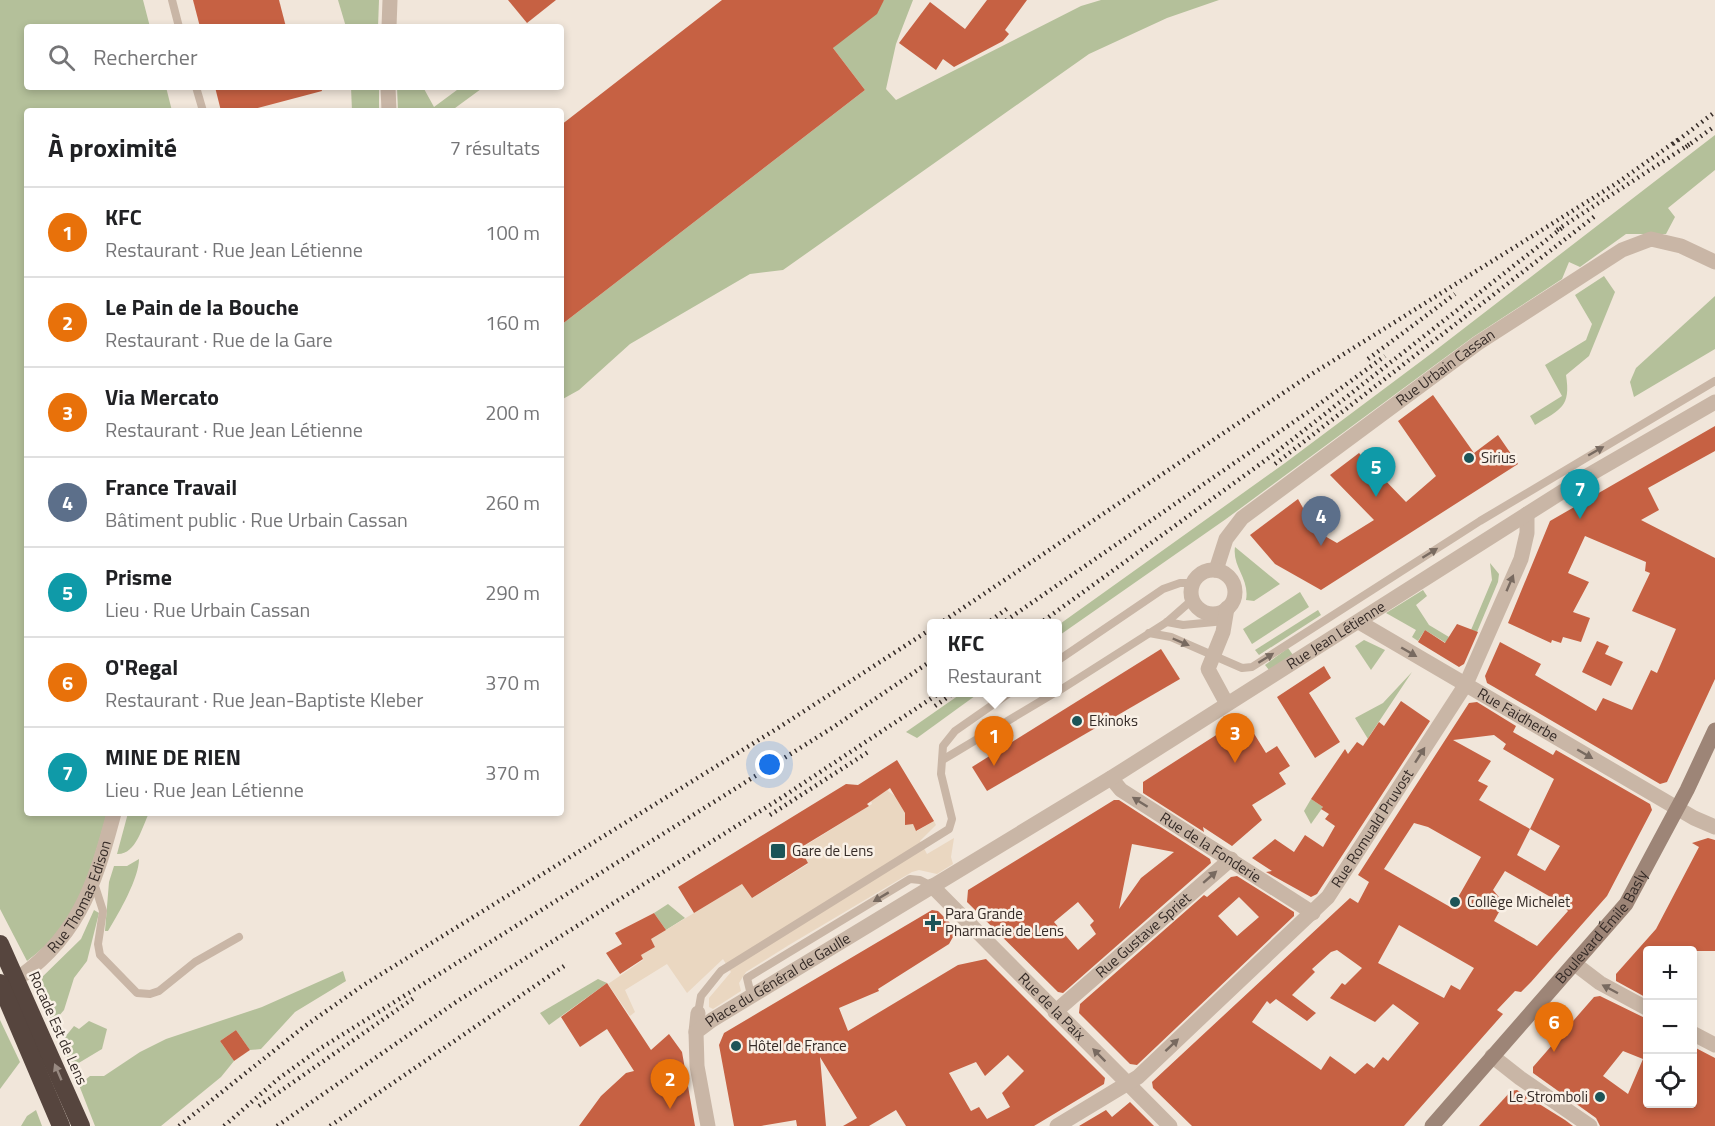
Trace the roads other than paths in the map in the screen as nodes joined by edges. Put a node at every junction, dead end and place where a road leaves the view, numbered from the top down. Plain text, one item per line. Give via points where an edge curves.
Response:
1 (172, 0) edge
2 (390, 0) edge
3 (178, 24) edge
4 (389, 24) edge
5 (197, 90) edge
6 (388, 90) edge
7 (202, 108) edge
8 (388, 108) edge
9 (1715, 262) edge
10 (1715, 381) edge
11 (1715, 402) edge
12 (1527, 514) junction
13 (1216, 570) junction
14 (1193, 583) junction
15 (1192, 600) junction
16 (1226, 614) junction
17 (1167, 622) junction
18 (1359, 622) junction
19 (1149, 633) junction
20 (1212, 655) junction
21 (1062, 658) edge
22 (1466, 684) junction
23 (1062, 689) edge
24 (1005, 697) edge
25 (1049, 697) edge
26 (1227, 704) junction
27 (1715, 730) edge
28 (944, 759) junction
29 (1111, 778) junction
30 (1677, 808) junction
31 (113, 816) edge
32 (1715, 827) edge
33 (1231, 858) junction
34 (957, 871) joint
35 (93, 882) junction
36 (932, 886) junction
37 (1313, 913) junction
38 (239, 938) dead end
39 (0, 944) edge
40 (1575, 964) junction
41 (0, 983) edge
42 (0, 989) edge
43 (1643, 1007) edge
44 (1055, 1012) junction
45 (698, 1013) joint
46 (696, 1032) junction
47 (1697, 1036) edge
48 (1715, 1045) edge
49 (1492, 1056) junction
50 (1128, 1084) junction
51 (61, 1126) edge
52 (81, 1126) edge
53 (708, 1126) edge
54 (1057, 1126) edge
55 (1170, 1126) edge
56 (1432, 1126) edge
57 (1590, 1126) edge

1 - 3 lane
2 - 4 street
5 - 7 lane
6 - 8 street
9 - 13 street, Rue Urbain Cassan via 1681,246 1651,239 1622,250 1478,343 1242,518 1226,539
20 -> 10 lane via 1242,668 1252,667 1510,503
11 - 12 street, Rue Jean Létienne
12 - 18 street, Rue Jean Létienne
22 -> 12 street, Rue Romuald Pruvost via 1521,558
13 - 14 street via 1202,573
13 - 16 street via 1227,575 1234,585 1234,598
14 - 15 street
14 - 21 lane via 1162,589
15 - 16 street via 1207,612
15 - 17 lane
16 - 17 lane via 1183,626
16 - 20 street
17 - 19 lane
18 -> 22 street, Rue Faidherbe
18 - 26 street, Rue Jean Létienne
19 -> 20 lane
19 - 23 lane
20 - 26 street via 1209,675
22 -> 30 street, Rue Faidherbe
37 -> 22 street, Rue Romuald Pruvost via 1328,897
24 - 28 lane via 956,731 943,746
25 - 28 lane
26 - 29 street, Rue Jean Létienne
27 - 30 main road, Boulevard Émile Basly
28 - 45 lane, Place du Général de Gaulle via 941,774 952,819 949,829 721,971 701,996
33 -> 29 street, Rue de la Fonderie via 1121,790
29 - 34 street, Rue Jean Létienne
30 - 32 street, Rue Faidherbe
30 - 40 main road, Boulevard Émile Basly via 1626,904
31 - 35 street, Rue Thomas Edison
33 - 37 street, Rue de la Fonderie
44 -> 33 street, Rue Gustave Spriet
34 - 36 street, Place du Général de Gaulle
35 - 38 lane via 102,911 100,955 137,993 159,991 195,962
35 - 42 street, Rue Thomas Edison via 67,934 43,960
36 - 44 street, Rue de la Paix
36 - 46 street, Place du Général de Gaulle
50 -> 37 street, Rue Romuald Pruvost
52 -> 39 highway, Rocade Est de Lens
43 -> 40 street
40 - 49 main road, Boulevard Émile Basly
41 - 51 highway
50 -> 44 street, Rue de la Paix
45 - 46 street, Place du Général de Gaulle
46 - 53 street via 697,1066
47 - 48 street
49 - 56 main road, Boulevard Émile Basly
49 - 57 street
50 - 54 street, Rue Romuald Pruvost
50 - 55 street, Rue de la Paix

